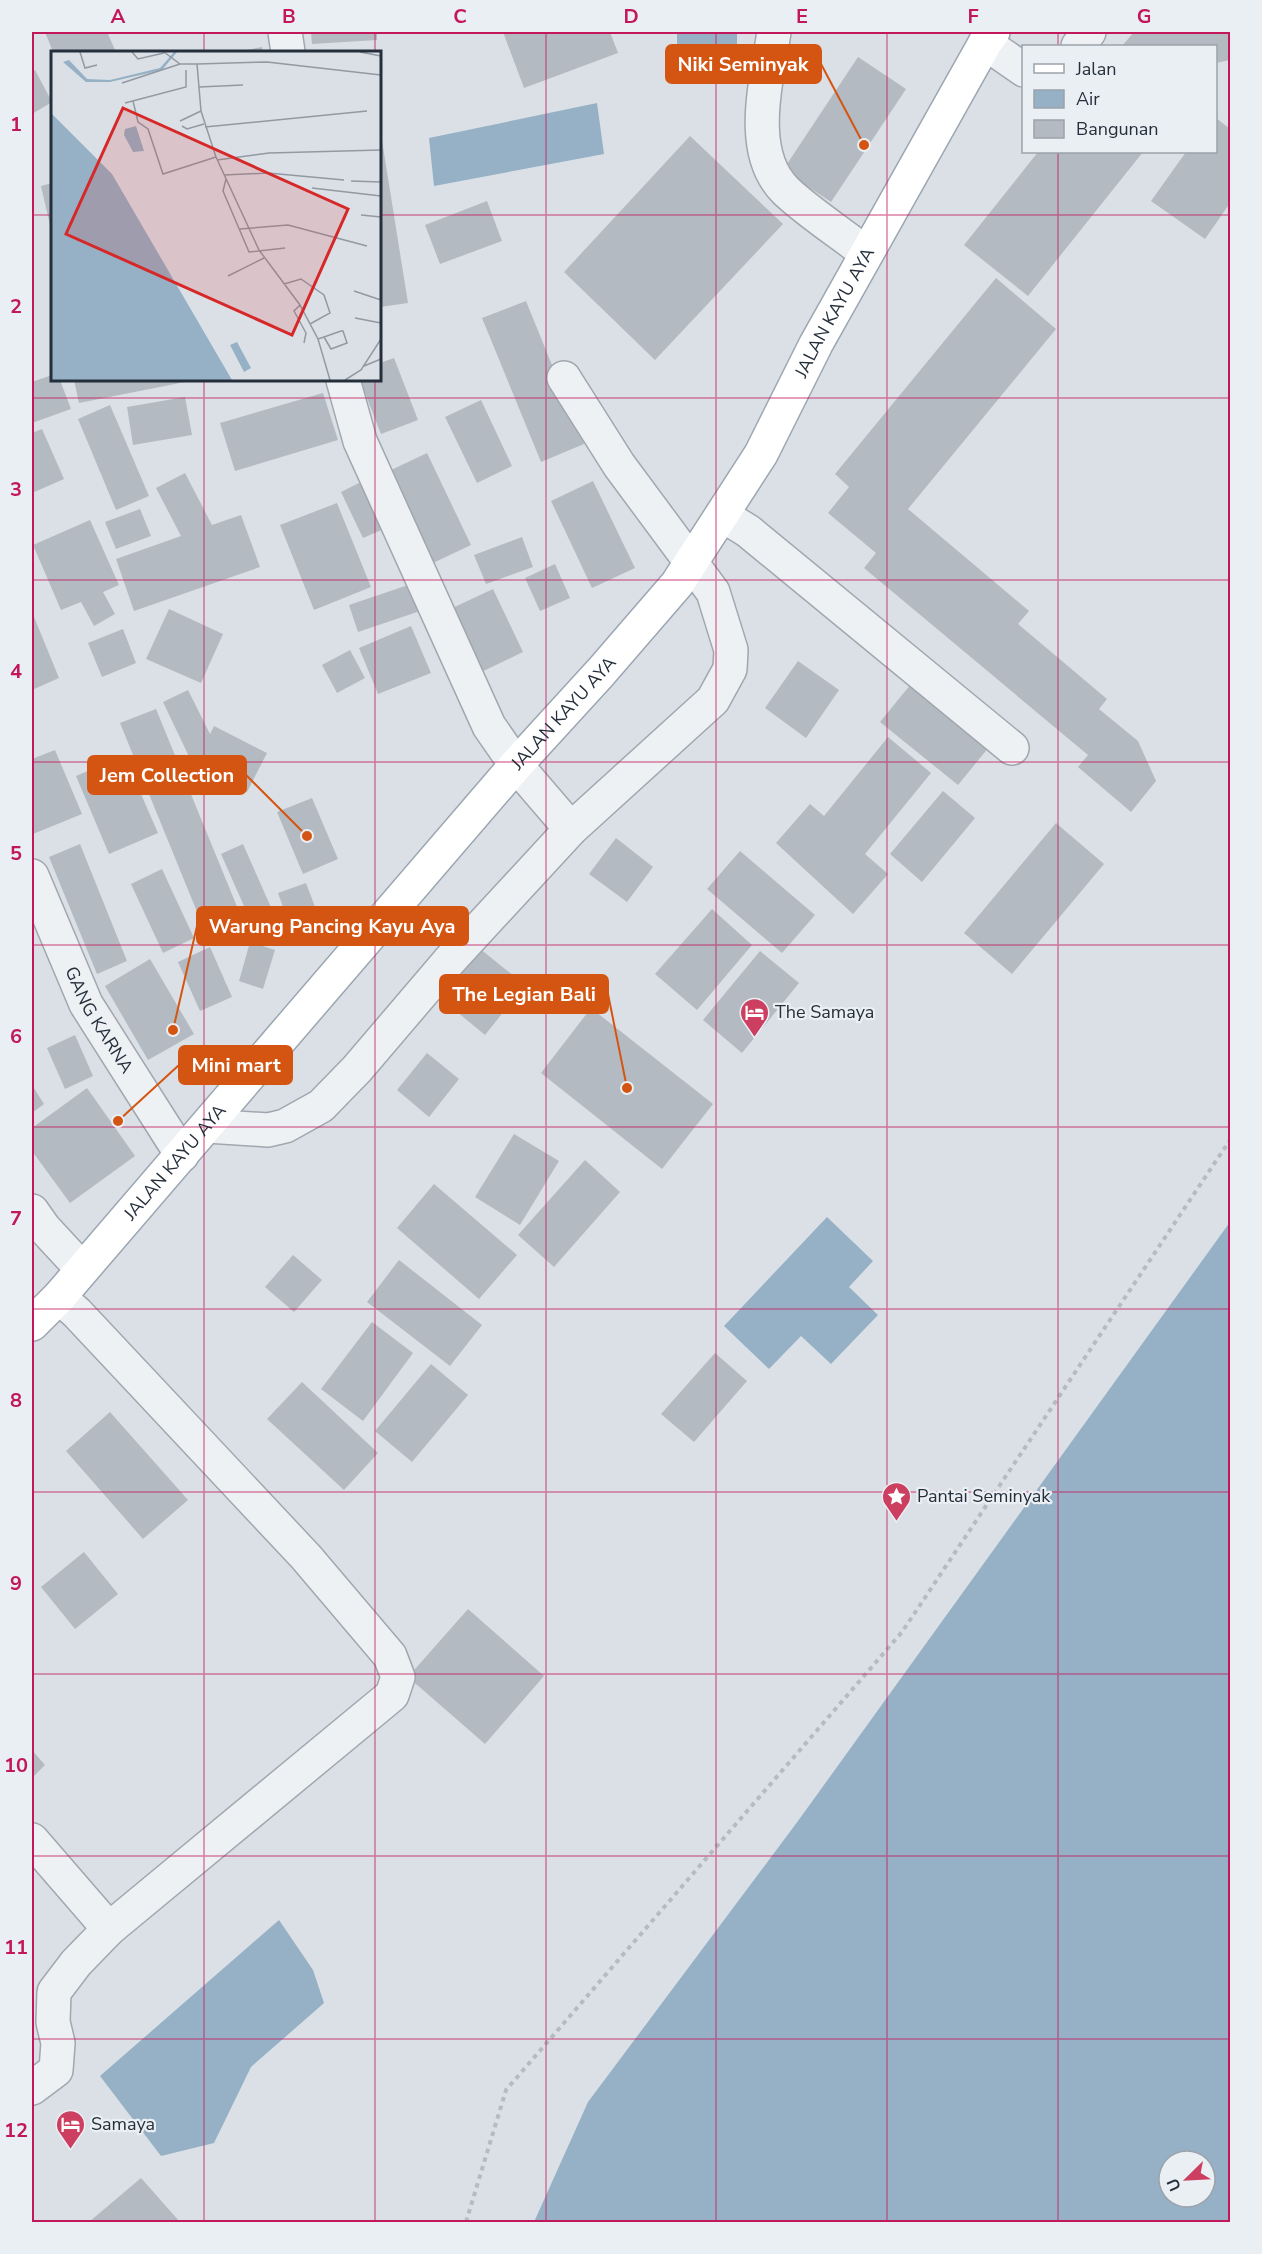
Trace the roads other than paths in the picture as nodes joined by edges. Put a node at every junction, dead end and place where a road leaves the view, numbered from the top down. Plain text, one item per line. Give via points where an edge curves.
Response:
1 (285, 32) edge
2 (774, 32) edge
3 (1089, 32) edge
4 (989, 37) edge
5 (1079, 45) edge
6 (288, 51) edge
7 (1022, 69) edge
8 (866, 253) junction
9 (564, 378) dead end
10 (343, 381) edge
11 (722, 515) junction
12 (692, 562) junction
13 (1011, 748) dead end
14 (516, 765) junction
15 (571, 829) junction
16 (32, 876) edge
17 (207, 1126) junction
18 (183, 1155) junction
19 (32, 1211) edge
20 (82, 1269) junction
21 (59, 1297) junction
22 (32, 1324) edge
23 (32, 1840) edge
24 (109, 1929) junction
25 (32, 2088) edge

1 - 6 street
2 - 8 street via 761,130 769,166 785,190
3 - 5 street
4 - 7 street
4 - 8 main road, JALAN KAYU AYA
8 - 11 main road, JALAN KAYU AYA via 761,454
9 - 12 street via 619,465
10 - 14 street via 364,452 489,726
11 - 12 main road, JALAN KAYU AYA
11 - 13 street via 748,531
12 - 14 main road, JALAN KAYU AYA
12 - 15 street via 713,592 731,650 730,669 713,700
14 - 15 street
14 - 17 main road, JALAN KAYU AYA
15 - 17 street via 321,1106 285,1126 268,1130
16 - 18 street, GANG KARNA via 86,1004
17 - 18 main road, JALAN KAYU AYA
18 - 20 main road, JALAN KAYU AYA
19 - 20 street
20 - 21 main road, JALAN KAYU AYA
21 - 22 main road, JALAN KAYU AYA
21 - 24 street via 306,1557 390,1656 398,1677 392,1695
23 - 24 street
24 - 25 street via 54,1992 56,2070

